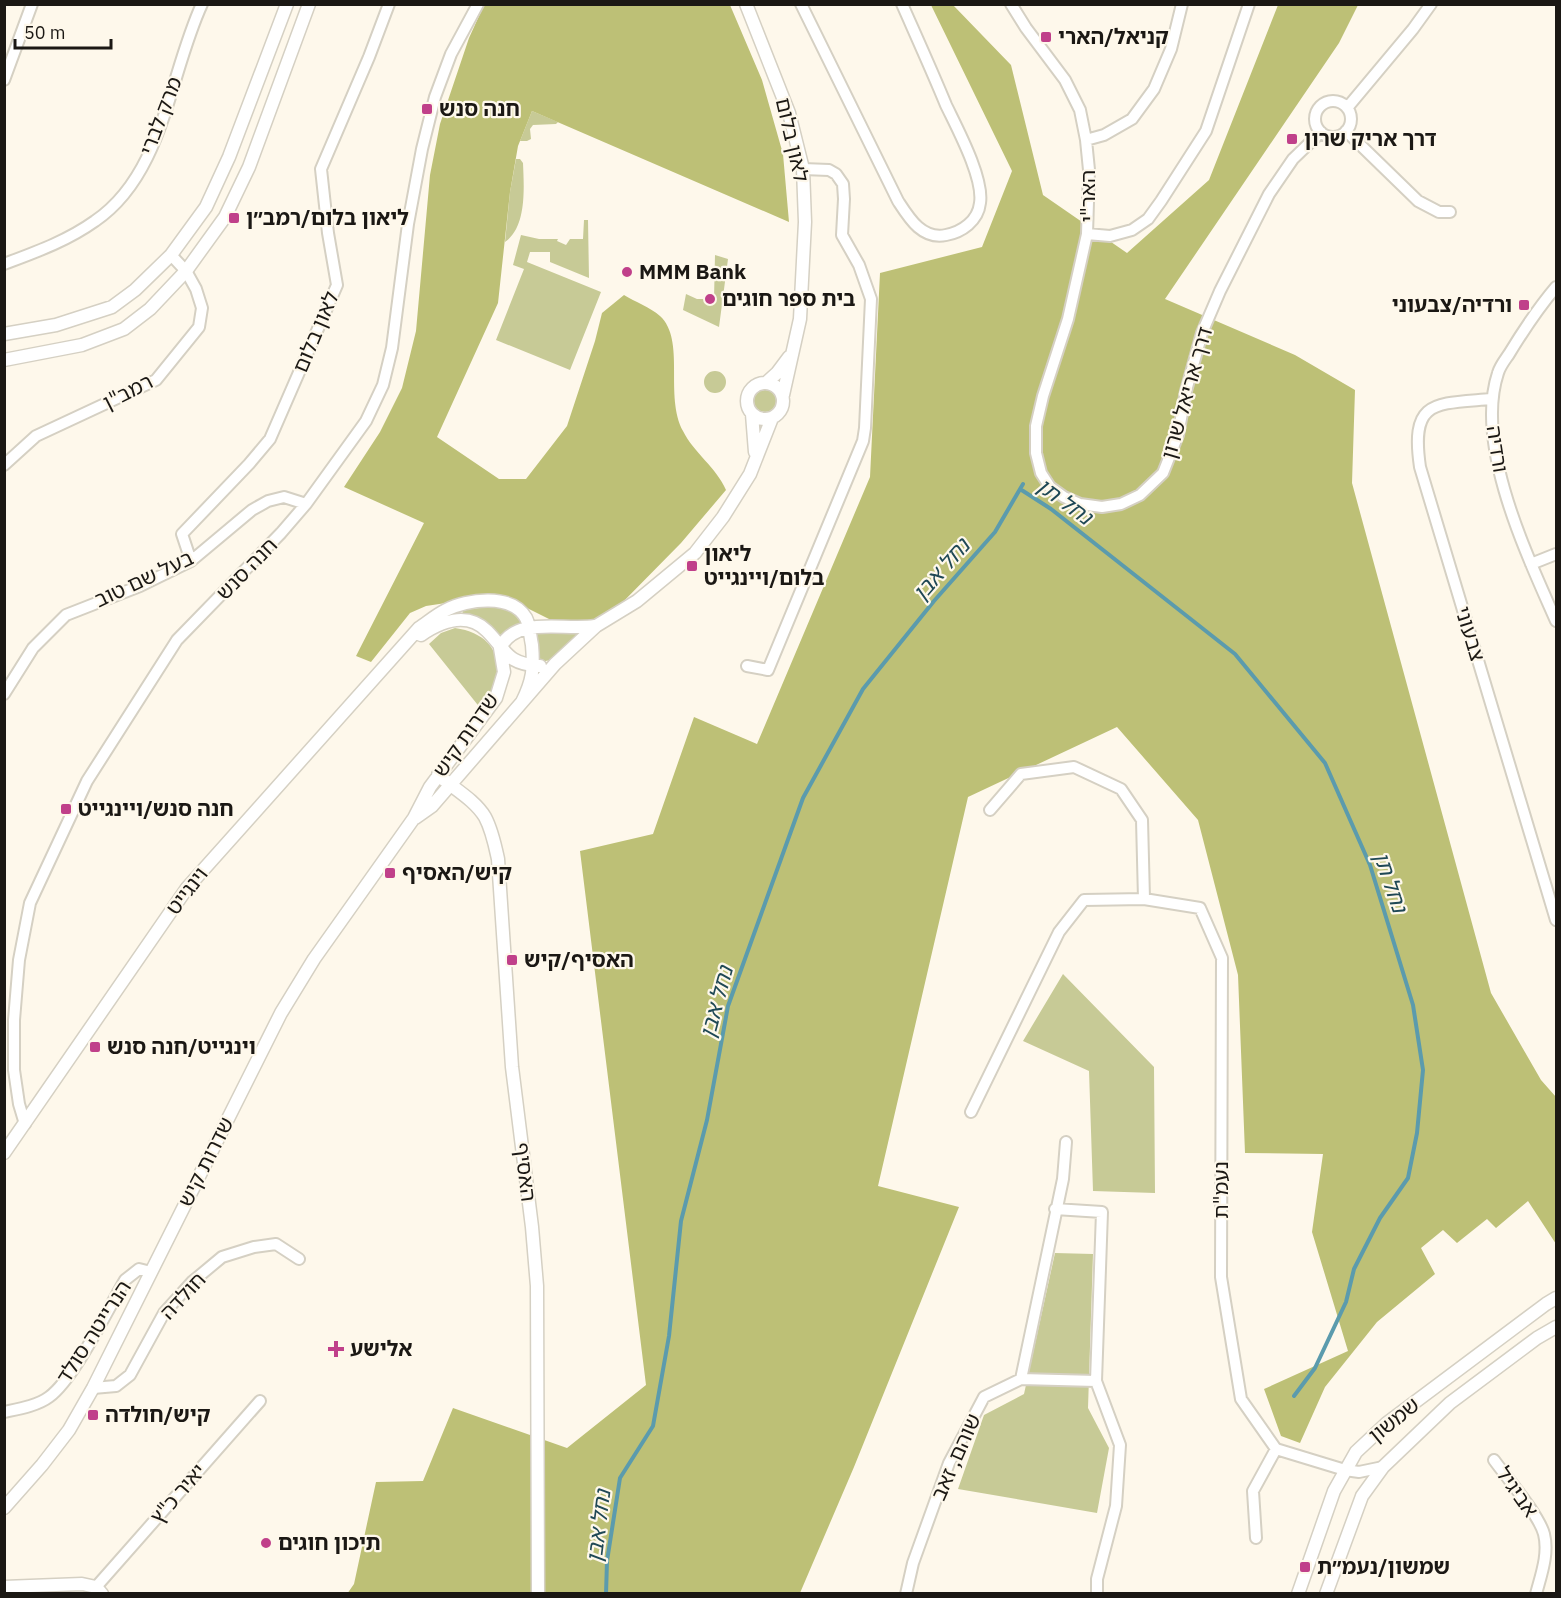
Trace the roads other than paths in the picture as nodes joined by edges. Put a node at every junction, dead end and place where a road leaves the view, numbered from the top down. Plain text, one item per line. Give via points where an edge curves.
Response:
1 (32, 4) edge
2 (202, 4) edge
3 (287, 4) edge
4 (309, 4) edge
5 (389, 4) edge
6 (478, 4) edge
7 (746, 4) edge
8 (801, 4) edge
9 (902, 4) edge
10 (1011, 4) edge
11 (1182, 4) edge
12 (1249, 4) edge
13 (1431, 4) edge
14 (4, 80) edge
15 (1347, 108) junction
16 (1346, 131) junction
17 (1321, 132) junction
18 (1086, 140) junction
19 (803, 169) junction
20 (1450, 212) dead end
21 (1087, 234) junction
22 (171, 255) junction
23 (4, 264) edge
24 (186, 272) junction
25 (1557, 287) edge
26 (4, 334) edge
27 (791, 354) junction
28 (4, 360) edge
29 (766, 383) junction
30 (783, 395) junction
31 (1491, 399) junction
32 (752, 414) junction
33 (772, 418) junction
34 (754, 462) junction
35 (4, 465) edge
36 (306, 504) junction
37 (1557, 554) edge
38 (191, 561) junction
39 (1531, 564) junction
40 (1557, 621) edge
41 (596, 626) junction
42 (530, 628) junction
43 (500, 648) junction
44 (398, 650) junction
45 (555, 664) junction
46 (534, 666) junction
47 (747, 666) dead end
48 (4, 694) edge
49 (522, 702) junction
50 (438, 775) junction
51 (450, 785) junction
52 (990, 810) dead end
53 (414, 818) junction
54 (1144, 899) junction
55 (1557, 920) edge
56 (971, 1112) dead end
57 (25, 1124) junction
58 (1066, 1142) dead end
59 (4, 1153) edge
60 (1056, 1209) junction
61 (299, 1259) dead end
62 (151, 1272) junction
63 (1557, 1298) edge
64 (1557, 1327) edge
65 (1021, 1379) junction
66 (1096, 1381) junction
67 (93, 1388) junction
68 (260, 1401) dead end
69 (4, 1412) edge
70 (1276, 1449) junction
71 (1494, 1460) dead end
72 (1383, 1467) junction
73 (1345, 1470) junction
74 (4, 1508) edge
75 (1257, 1538) dead end
76 (8, 1585) edge
77 (99, 1590) edge
78 (538, 1593) edge
79 (906, 1593) edge
80 (1096, 1593) edge
81 (1298, 1593) edge
82 (1326, 1593) edge
83 (1536, 1593) edge

1 - 14 street
2 - 23 street, מרק לברי via 159,133 130,188 96,220 58,243
3 - 22 street via 206,207
4 - 24 street via 249,167 225,217
5 - 38 street, לאון בלום via 321,169 337,285 270,439 182,534
6 - 36 street, חנה סנש via 451,54 429,118 383,385 366,421
7 - 19 street, לאון בלום via 789,113
8 - 9 street via 898,201 912,222 926,233 947,235 962,230 975,219 980,189
10 - 18 street via 1065,80 1080,110
11 - 18 street, האר"י via 1171,49 1154,88 1132,119
12 - 21 street, האר"י via 1206,131 1161,201 1148,219 1132,230 1110,236
13 - 15 street
15 - 16 street via 1351,122
15 - 17 street via 1333,101 1319,108 1315,118
16 - 17 street via 1334,137
16 - 20 street via 1418,201 1439,212
17 - 21 street, דרך אריאל שרון via 1293,159 1269,194 1220,291 1202,333 1178,435 1163,473 1140,495 1102,507 1080,504 1050,487 1036,453 1036,426 1068,320
18 - 21 street, האר"י
19 - 27 street, לאון בלום via 805,222 800,319
19 - 47 street via 829,170 843,184 842,235 860,265 871,298 865,428 768,670
22 - 24 street, רמב"ן
22 - 26 street via 112,307 56,325
24 - 28 street via 124,329 82,345
24 - 35 street, רמב"ן via 202,308 199,327 156,381 36,436
25 - 31 street, ורדיה via 1498,371
27 - 29 street, לאון בלום
27 - 30 street, לאון בלום
29 - 30 street via 777,387
29 - 32 street via 749,393 747,404
30 - 33 street via 782,409
31 - 39 street, ורדיה via 1497,462
31 - 55 street, צבעוני via 1446,403 1426,412 1420,421 1417,449
32 - 33 street
32 - 34 street
33 - 34 street
34 - 41 street via 723,517 695,553 637,601
36 - 38 street, בעל שם טוב via 284,497 268,501
36 - 57 street, חנה סנש via 177,640 87,782 42,875 30,903 19,960 14,1020 14,1070
37 - 39 street
38 - 48 street, בעל שם טוב via 66,615 33,648
39 - 40 street, ורדיה
41 - 42 street
41 - 45 street
42 - 43 street via 512,633
42 - 44 street, וינגייט via 526,618 510,603 462,604 432,618
42 - 46 street
43 - 44 street, וינגייט via 486,629 456,620 431,628
43 - 46 street, וינגייט via 519,663
43 - 50 street, שדרות קיש via 504,672 496,698
44 - 57 street, וינגייט via 187,888
45 - 46 street
45 - 49 street
46 - 49 street
49 - 51 street, שדרות קיש
50 - 51 street, האסיף
50 - 53 street, שדרות קיש
51 - 53 street, שדרות קיש via 432,806
51 - 78 street, האסיף via 485,817 498,859 512,1067 537,1286
52 - 54 street via 1022,774 1074,767 1121,789 1142,820
53 - 62 street, שדרות קיש via 314,959 281,1013
54 - 56 street, נעמ"ת via 1084,900 1059,932
54 - 70 street, נעמ"ת via 1200,908 1222,958 1221,1277 1241,1399
57 - 59 street, וינגייט
58 - 60 street
60 - 65 street
60 - 66 street via 1101,1212
61 - 67 street, חולדה via 276,1244 222,1257 164,1312 130,1375 116,1386
62 - 67 street, שדרות קיש
62 - 69 street, הנרייטה סולד via 139,1269 125,1280 70,1374 49,1398
63 - 73 street, שמשון via 1387,1423 1356,1452
64 - 72 street, שמשון via 1450,1403
65 - 66 street, שוהם, זאב
65 - 79 street, שוהם, זאב via 984,1397 949,1463
66 - 80 street via 1120,1445 1116,1506
67 - 74 street, שדרות קיש via 69,1430
68 - 77 street, יאיר כ"ץ
70 - 73 street
70 - 75 street via 1253,1491
71 - 83 street, אביגיל via 1544,1533 1545,1559
72 - 73 street via 1359,1472
72 - 82 street, שמשון via 1362,1496
73 - 81 street, שמשון
76 - 77 street via 69,1584

